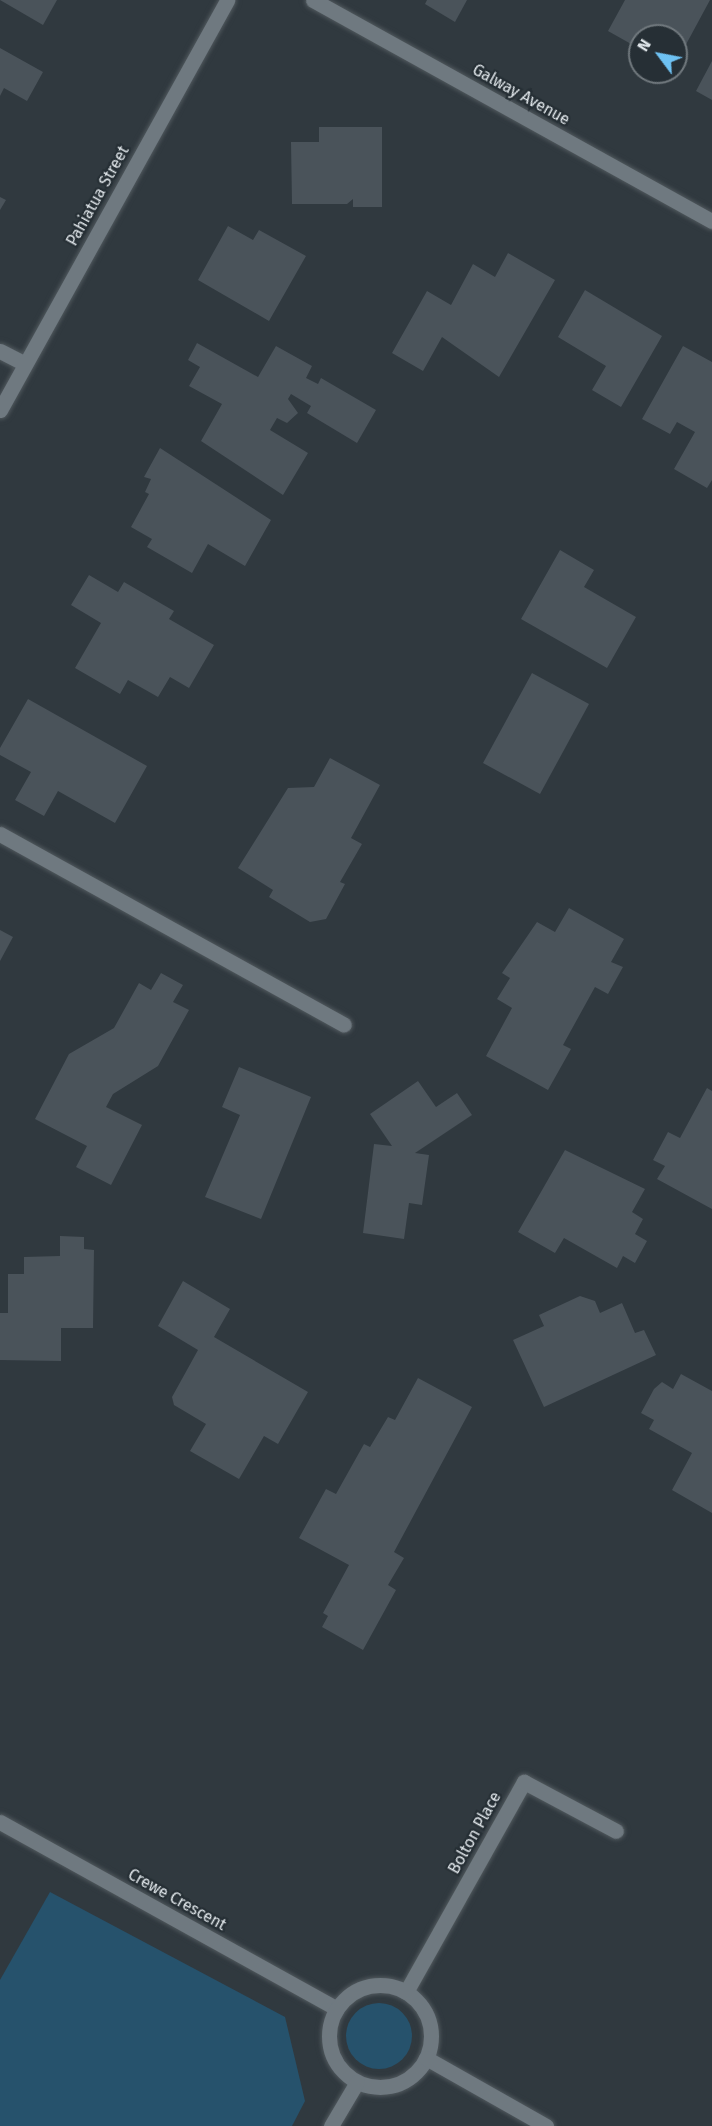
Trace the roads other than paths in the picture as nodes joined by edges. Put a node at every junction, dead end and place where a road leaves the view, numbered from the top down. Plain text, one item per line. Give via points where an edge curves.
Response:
1 (227, 0) edge
2 (313, 0) edge
3 (712, 221) edge
4 (0, 351) edge
5 (25, 364) junction
6 (0, 410) edge
7 (0, 834) edge
8 (344, 1025) dead end
9 (0, 1822) edge
10 (616, 1831) dead end
11 (406, 1992) junction
12 (337, 2009) junction
13 (426, 2058) junction
14 (357, 2082) junction
15 (331, 2126) edge
16 (546, 2126) edge

1 - 5 street, Pahiatua Street
2 - 3 street, Galway Avenue
4 - 5 street
5 - 6 street, Pahiatua Street
7 - 8 street
9 - 12 street, Crewe Crescent
10 - 11 street, Bolton Place via 524,1782
11 - 12 street via 368,1987
11 - 13 street via 426,2014 431,2043
12 - 14 street via 329,2042 343,2072
13 - 14 street via 404,2082 380,2087
13 - 16 street
14 - 15 street

